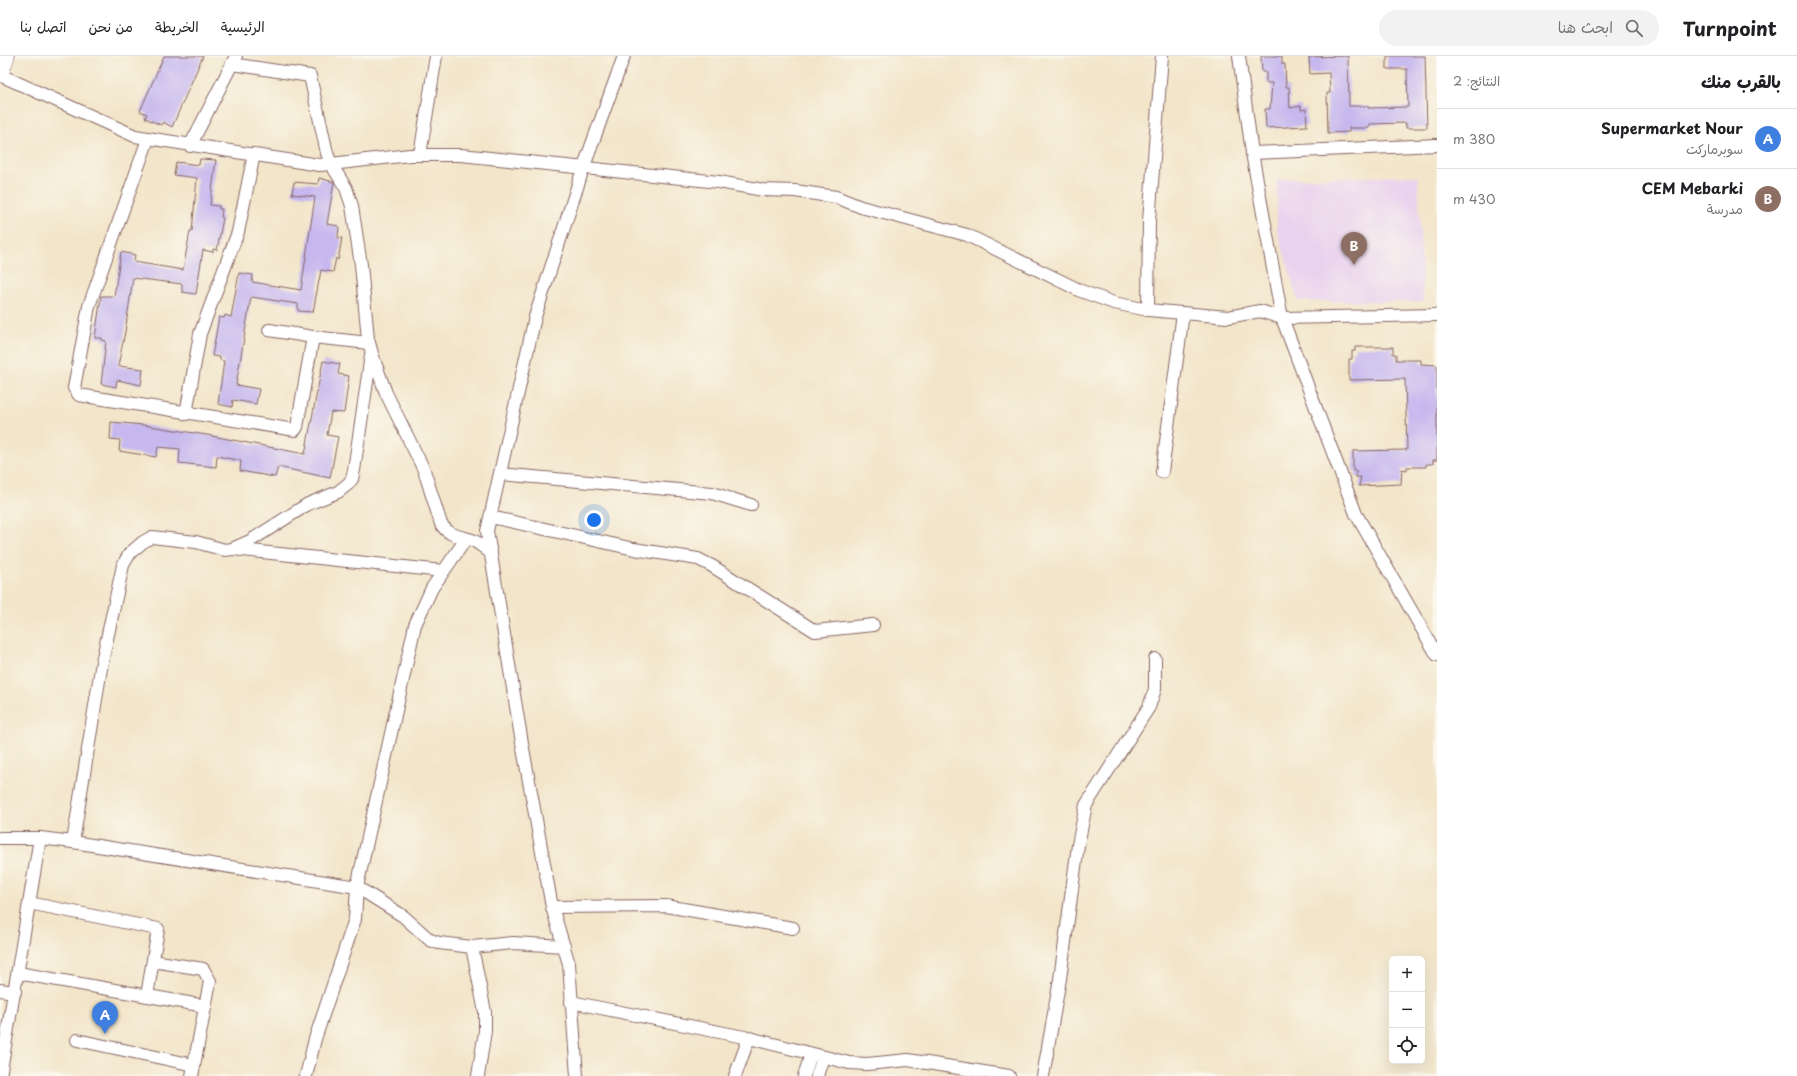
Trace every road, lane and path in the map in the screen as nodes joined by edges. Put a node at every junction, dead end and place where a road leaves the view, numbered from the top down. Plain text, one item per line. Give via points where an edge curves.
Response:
1 (6, 56) edge
2 (436, 56) edge
3 (624, 56) edge
4 (1162, 56) edge
5 (1240, 56) edge
6 (234, 60) edge
7 (0, 75) edge
8 (148, 139) junction
9 (1437, 145) edge
10 (190, 146) junction
11 (1252, 153) junction
12 (254, 154) junction
13 (420, 155) junction
14 (331, 164) junction
15 (583, 169) junction
16 (1148, 310) junction
17 (1183, 313) junction
18 (1437, 314) edge
19 (1282, 318) junction
20 (269, 330) dead end
21 (313, 337) junction
22 (371, 347) junction
23 (186, 414) junction
24 (1162, 472) dead end
25 (500, 474) junction
26 (751, 505) dead end
27 (490, 517) junction
28 (487, 531) junction
29 (469, 539) junction
30 (232, 549) junction
31 (491, 553) junction
32 (443, 571) junction
33 (873, 625) dead end
34 (1437, 654) edge
35 (1155, 659) dead end
36 (0, 838) edge
37 (40, 838) junction
38 (72, 842) junction
39 (357, 887) junction
40 (29, 903) junction
41 (552, 907) junction
42 (793, 928) dead end
43 (564, 946) junction
44 (472, 947) junction
45 (153, 961) junction
46 (18, 973) junction
47 (0, 990) edge
48 (15, 992) junction
49 (147, 996) junction
50 (571, 1002) junction
51 (205, 1006) junction
52 (749, 1038) junction
53 (77, 1040) dead end
54 (811, 1054) junction
55 (823, 1057) junction
56 (193, 1070) edge
57 (0, 1076) edge
58 (306, 1076) edge
59 (478, 1076) edge
60 (577, 1076) edge
61 (735, 1076) edge
62 (804, 1076) edge
63 (817, 1076) edge
64 (1009, 1076) edge
65 (1043, 1076) edge

1 - 7 main road
2 - 13 street
3 - 15 street
4 - 16 street via 1149,221
5 - 11 street
6 - 10 street
6 - 14 street via 311,77
7 - 8 street via 135,136
8 - 10 street
8 - 23 street via 89,306 74,388 79,395
9 - 11 street
10 - 12 street
11 - 19 street
12 - 14 street via 318,165
12 - 23 street via 238,232 200,334
13 - 14 street
13 - 15 street via 461,155
14 - 22 street via 346,188 352,206
15 - 16 street via 719,182 763,190 795,191 836,197 861,207 967,235 1081,291 1114,303
15 - 25 street via 535,317
16 - 17 street
17 - 19 street via 1228,317 1260,311
17 - 24 street
18 - 19 street
19 - 34 street via 1356,514
20 - 21 street
21 - 22 street
21 - 23 street via 295,430
22 - 29 street via 386,393 424,470 441,524 450,534
22 - 30 street via 354,470 348,484 338,492 308,504 250,541
25 - 26 street via 712,493
25 - 27 street
27 - 28 street
27 - 33 street via 634,549 698,559 815,631
28 - 29 street
28 - 31 street
29 - 31 street
29 - 32 street
30 - 32 street
30 - 38 street via 224,550 196,542 152,537 143,542 125,560 102,662
31 - 41 street
32 - 39 street via 415,625
35 - 65 street via 1155,689 1152,702 1086,805
36 - 37 street
37 - 38 street
37 - 40 street
38 - 39 street
39 - 44 street via 403,916 430,940
39 - 58 street via 355,919 315,1039
40 - 45 street via 158,929
40 - 46 street
41 - 42 street via 666,906
41 - 43 street
43 - 44 street via 513,943
43 - 50 street via 569,964
44 - 59 street via 485,1012 485,1031
45 - 49 street
45 - 51 street via 204,969 210,981
46 - 48 street
46 - 49 street
47 - 48 street
48 - 57 street
49 - 51 street
50 - 52 street
50 - 60 street
51 - 56 street
52 - 54 street
52 - 61 street
53 - 56 street
54 - 55 street
54 - 62 street
55 - 63 street
55 - 64 street via 867,1064 908,1060

